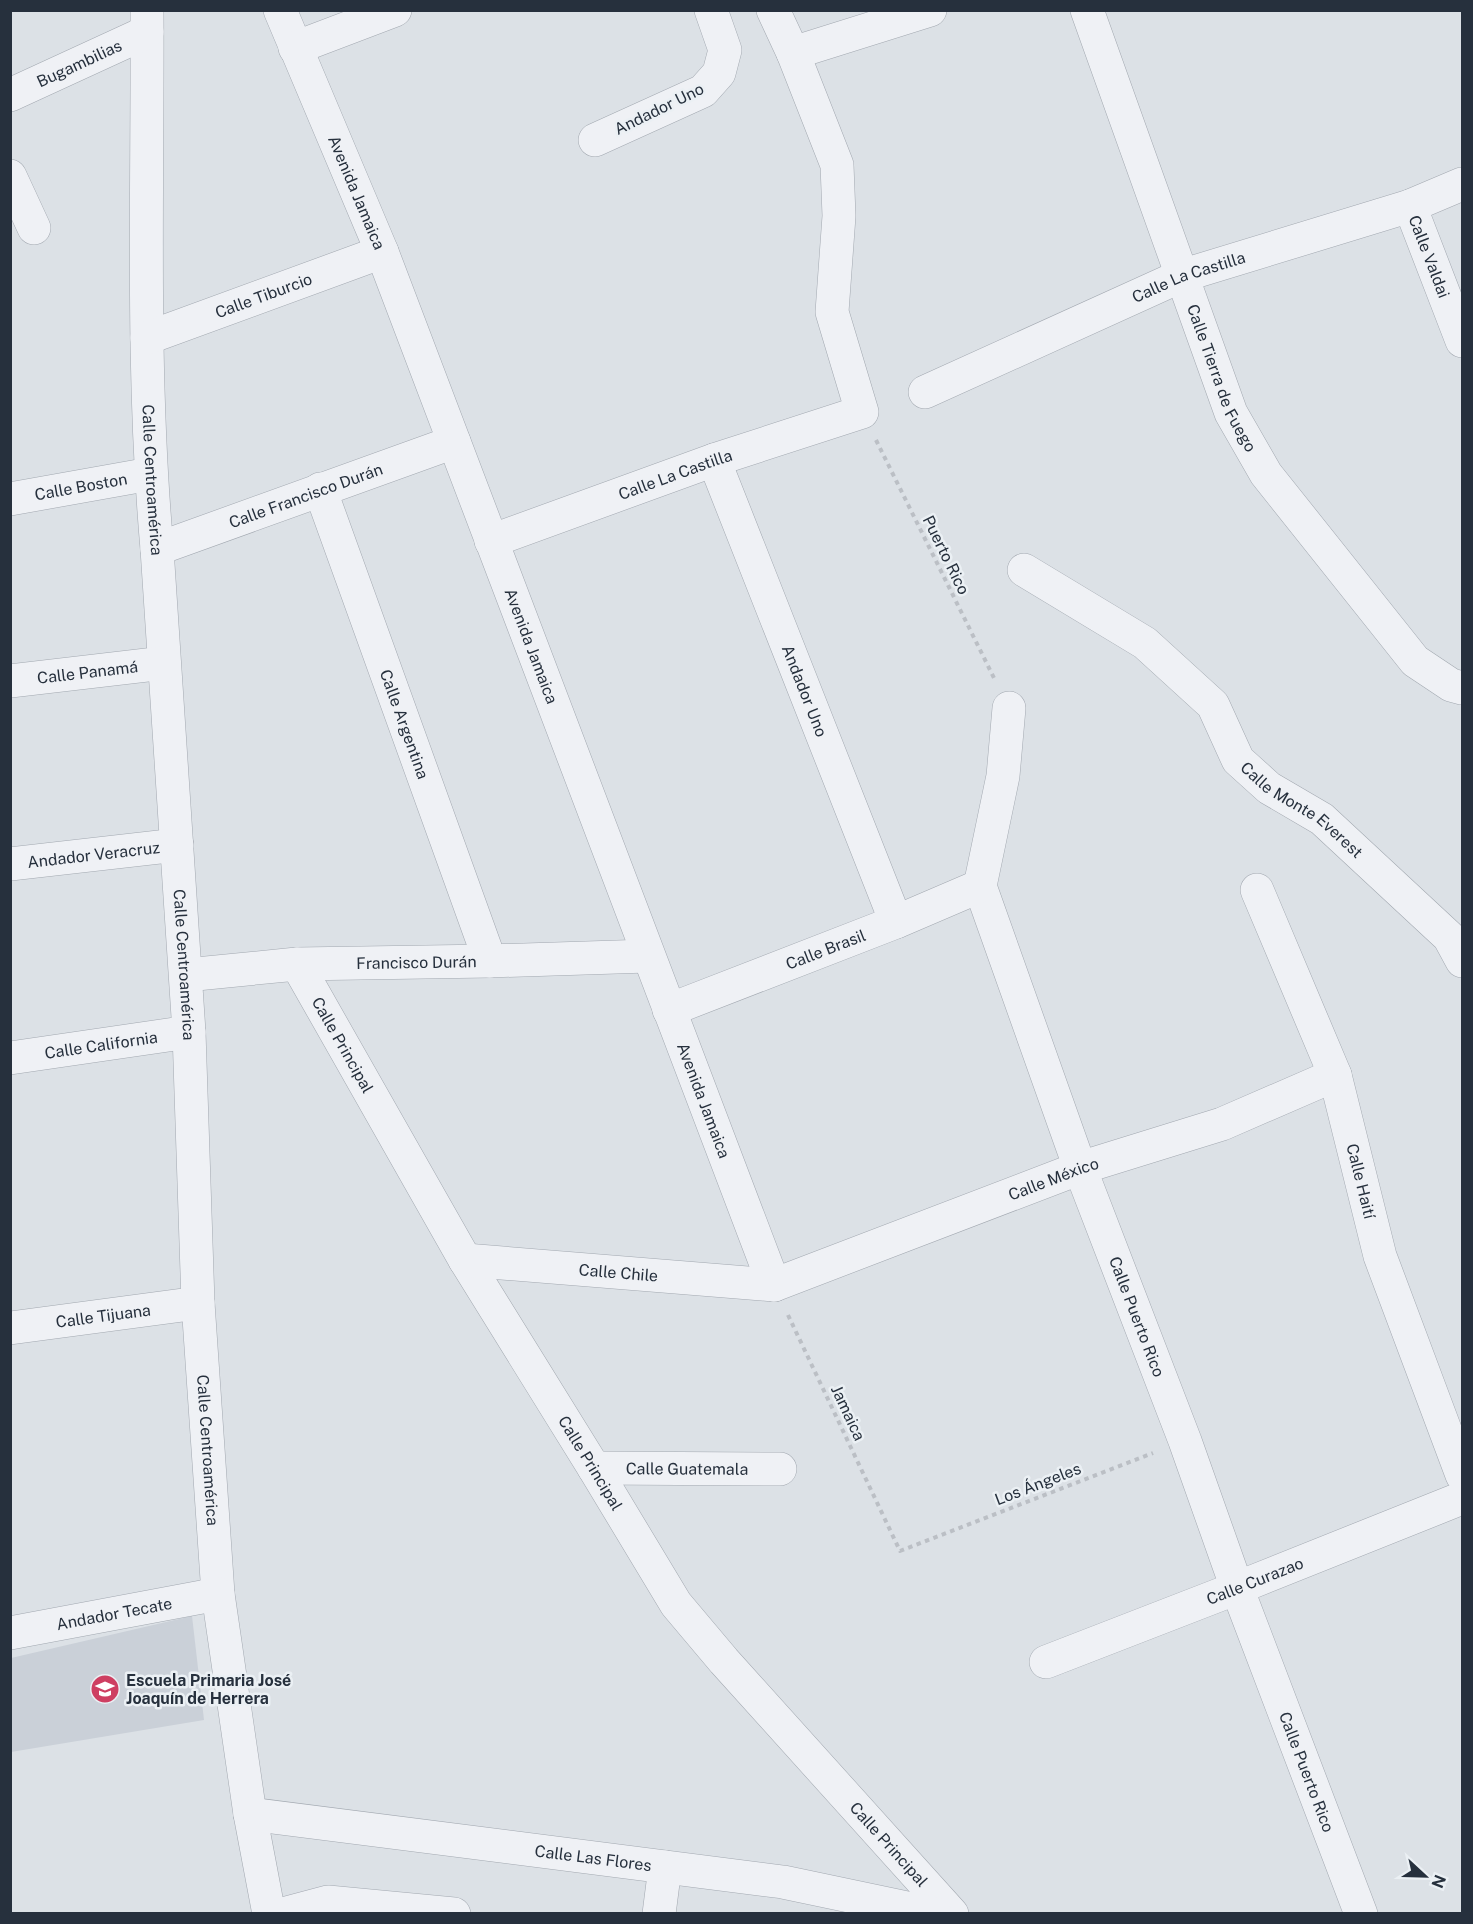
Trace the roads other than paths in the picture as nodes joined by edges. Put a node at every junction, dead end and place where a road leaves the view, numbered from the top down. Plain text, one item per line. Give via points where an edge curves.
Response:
1 (280, 10) edge
2 (395, 10) edge
3 (711, 10) edge
4 (773, 10) edge
5 (930, 10) edge
6 (1087, 10) edge
7 (147, 21) edge
8 (296, 48) junction
9 (793, 53) junction
10 (10, 95) edge
11 (595, 140) dead end
12 (10, 176) edge
13 (1462, 184) edge
14 (1410, 206) junction
15 (34, 228) dead end
16 (382, 252) junction
17 (1181, 276) junction
18 (147, 338) junction
19 (1462, 341) edge
20 (924, 392) dead end
21 (454, 442) junction
22 (714, 460) junction
23 (150, 474) junction
24 (320, 489) junction
25 (10, 499) edge
26 (491, 541) junction
27 (157, 549) junction
28 (1024, 570) dead end
29 (164, 663) junction
30 (10, 681) edge
31 (1457, 687) edge
32 (1009, 708) road end
33 (177, 845) junction
34 (10, 864) edge
35 (980, 886) junction
36 (1257, 890) dead end
37 (896, 922) junction
38 (1456, 949) edge
39 (648, 956) junction
40 (490, 961) junction
41 (297, 964) junction
42 (186, 975) junction
43 (669, 1010) junction
44 (189, 1032) junction
45 (10, 1058) edge
46 (1335, 1075) junction
47 (1080, 1168) junction
48 (465, 1260) junction
49 (774, 1285) junction
50 (198, 1303) junction
51 (10, 1328) edge
52 (594, 1468) junction
53 (780, 1469) dead end
54 (1462, 1475) edge
55 (1462, 1498) edge
56 (1237, 1588) junction
57 (218, 1594) junction
58 (10, 1633) edge
59 (1046, 1662) dead end
60 (250, 1814) junction
61 (665, 1867) junction
62 (269, 1914) edge
63 (283, 1914) edge
64 (454, 1914) edge
65 (659, 1914) edge
66 (935, 1914) edge
67 (952, 1914) edge
68 (1361, 1914) edge

1 - 8 street, Avenida Jamaica
2 - 8 street
3 - 11 street, Andador Uno via 725,50 719,73 703,91
4 - 9 street
5 - 9 street
6 - 17 street, Calle Tierra de Fuego
7 - 10 street, Bugambilias
7 - 18 street, Calle Centroamérica
8 - 16 street, Avenida Jamaica
9 - 22 street, Calle La Castilla via 837,165 839,216 832,312 862,412
12 - 15 street
13 - 14 street, Calle La Castilla
14 - 17 street, Calle La Castilla
14 - 19 street, Calle Valdai
16 - 18 street, Calle Tiburcio
16 - 21 street, Avenida Jamaica
17 - 20 street, Calle La Castilla
17 - 31 street, Calle Tierra de Fuego via 1231,413 1266,474 1415,661
18 - 23 street, Calle Centroamérica
21 - 24 street, Calle Francisco Durán
21 - 26 street, Avenida Jamaica
22 - 26 street, Calle La Castilla
22 - 37 street, Andador Uno
23 - 25 street, Calle Boston
23 - 27 street, Calle Centroamérica
24 - 27 street, Calle Francisco Durán
24 - 40 street, Calle Argentina
26 - 39 street, Avenida Jamaica
27 - 29 street, Calle Centroamérica
28 - 38 street, Calle Monte Everest via 1145,643 1213,705 1238,760 1269,788 1322,819
29 - 30 street, Calle Panamá
29 - 33 street, Calle Centroamérica
32 - 35 street via 1003,776
33 - 34 street, Andador Veracruz
33 - 42 street, Calle Centroamérica
35 - 37 street, Calle Brasil
35 - 47 street, Calle Puerto Rico
36 - 46 street, Calle Haití
37 - 43 street, Calle Brasil
39 - 40 street, Francisco Durán
39 - 43 street, Avenida Jamaica
40 - 41 street, Francisco Durán
41 - 42 street, Francisco Durán
41 - 48 street, Calle Principal
42 - 44 street, Calle Centroamérica
43 - 49 street, Avenida Jamaica
44 - 45 street, Calle California
44 - 50 street, Calle Centroamérica
46 - 47 street, Calle México via 1222,1124
46 - 54 street, Calle Haití via 1380,1256
47 - 49 street, Calle México
47 - 56 street, Calle Puerto Rico
48 - 49 street, Calle Chile
48 - 52 street, Calle Principal
50 - 51 street, Calle Tijuana
50 - 57 street, Calle Centroamérica
52 - 53 street, Calle Guatemala
52 - 67 street, Calle Principal via 676,1604
55 - 56 street, Calle Curazao
56 - 59 street, Calle Curazao
56 - 68 street, Calle Puerto Rico
57 - 58 street, Andador Tecate
57 - 60 street, Calle Centroamérica
60 - 61 street, Calle Las Flores
60 - 62 street, Calle Centroamérica
61 - 65 street
61 - 66 street, Calle Las Flores via 783,1882
63 - 64 street via 328,1902

